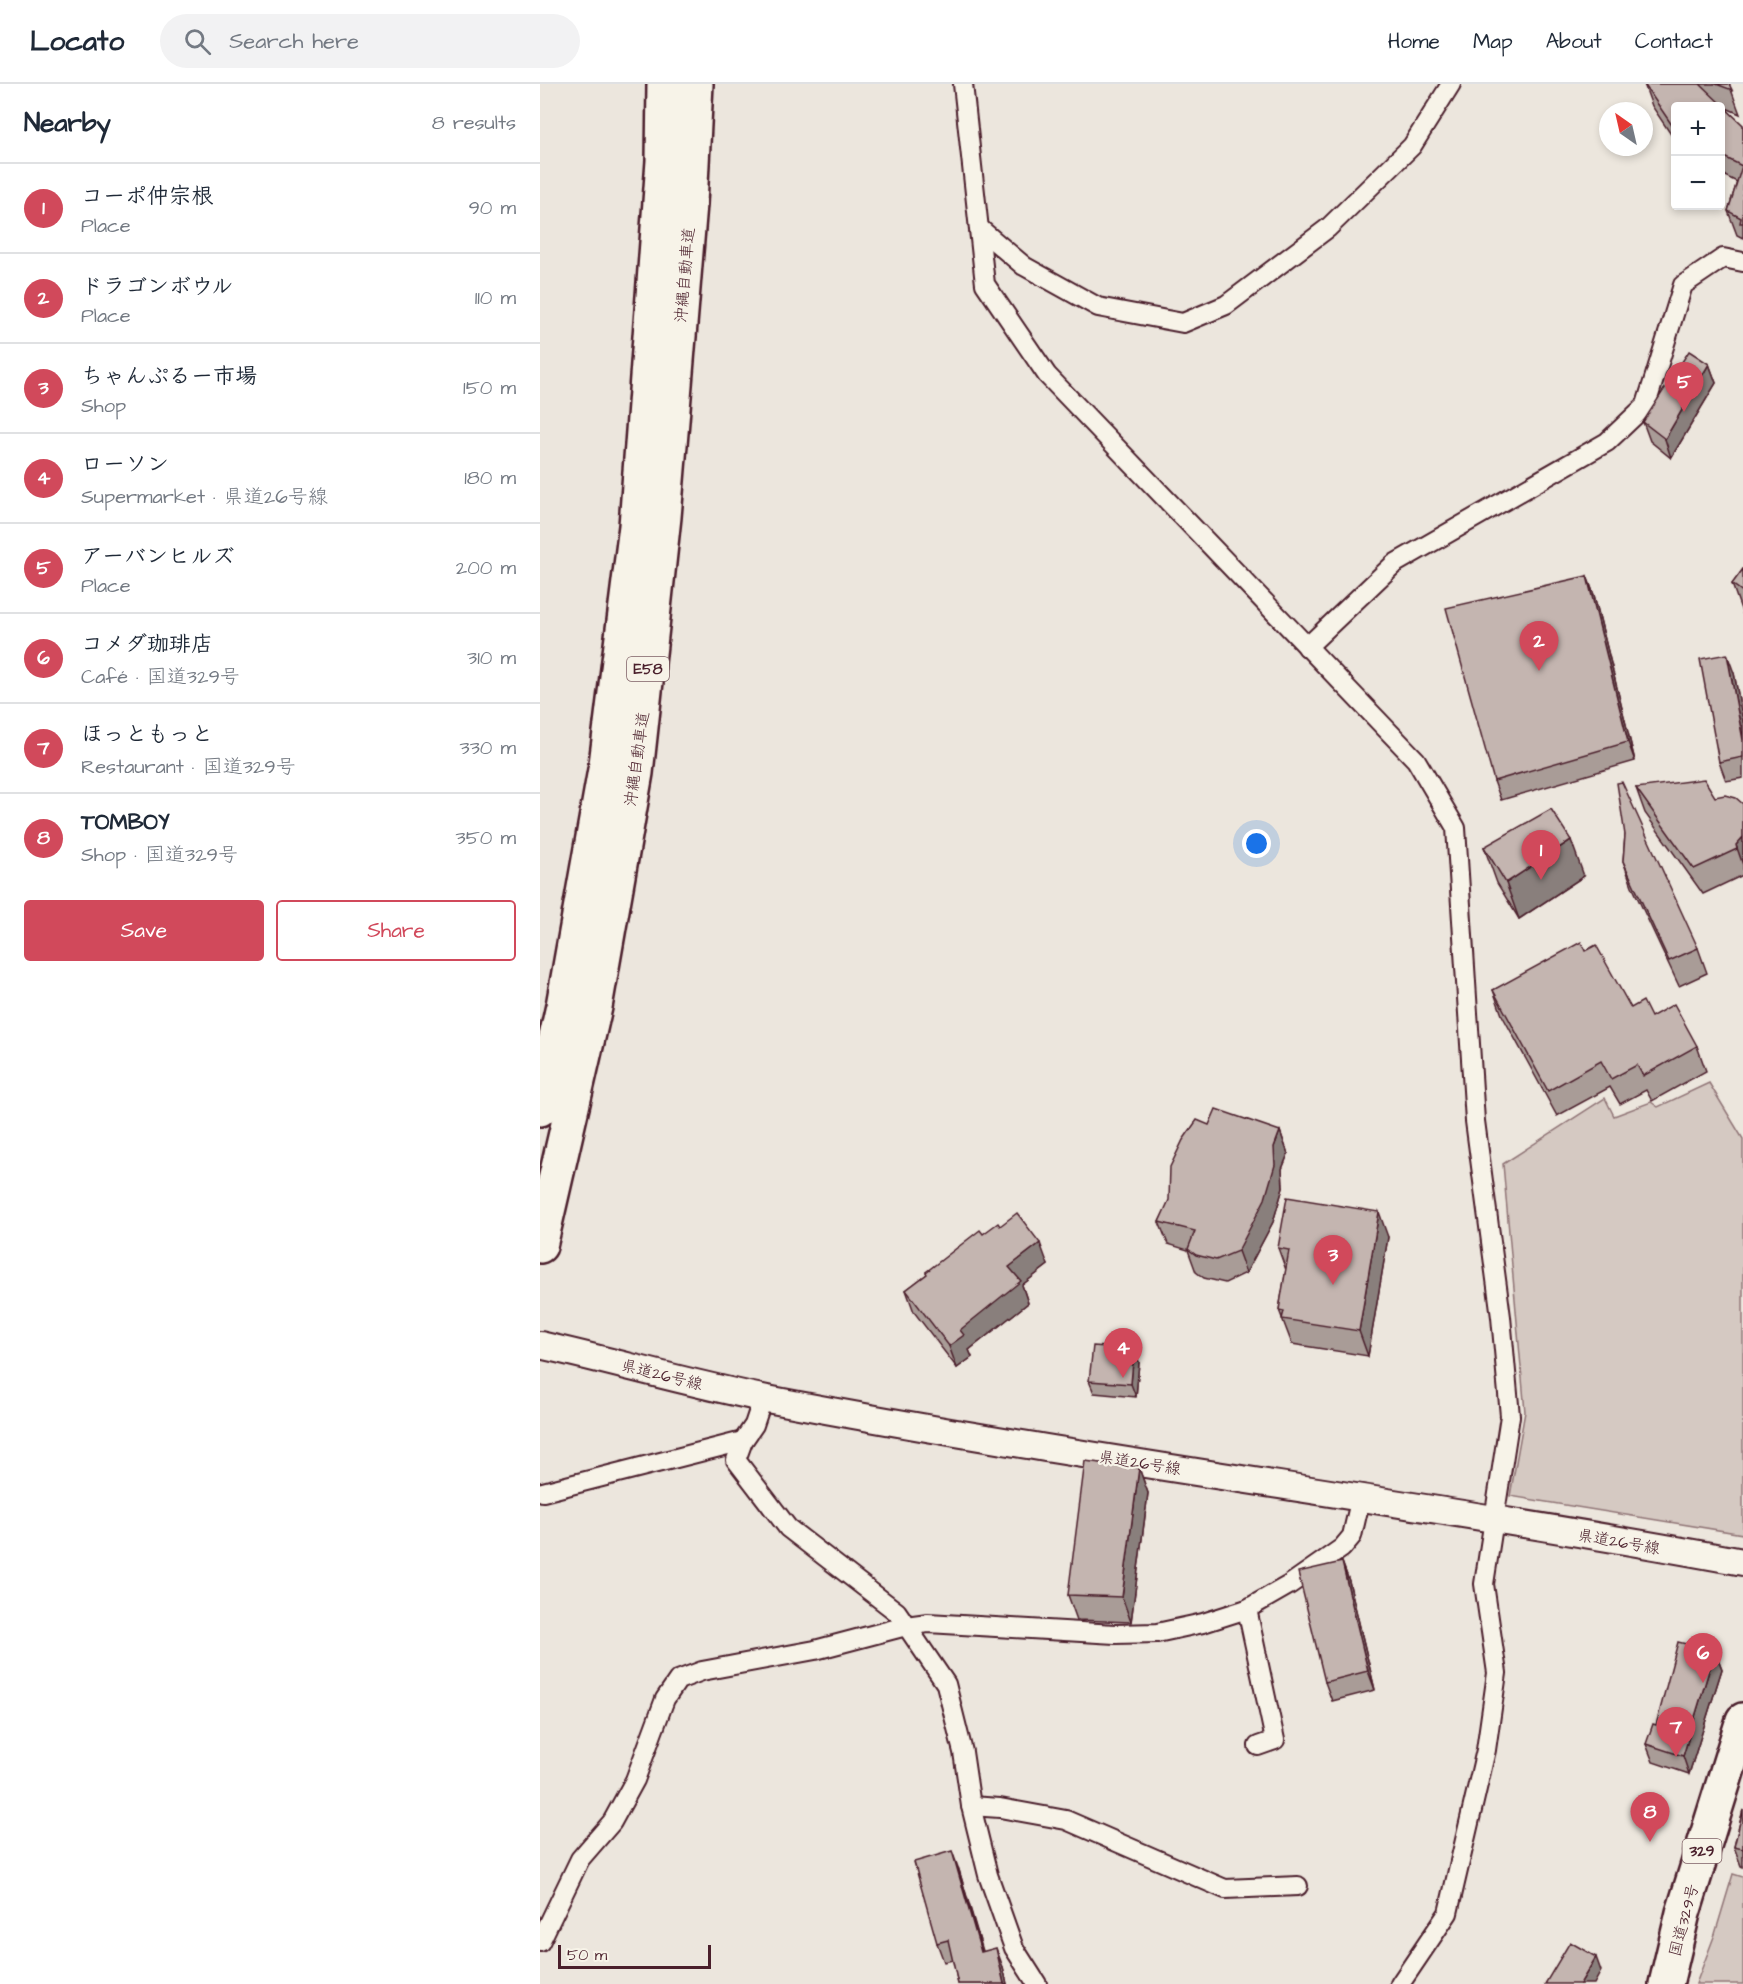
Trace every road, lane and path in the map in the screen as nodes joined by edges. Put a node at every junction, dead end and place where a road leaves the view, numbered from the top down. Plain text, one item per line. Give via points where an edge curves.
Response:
1 (664, 84) edge
2 (696, 84) edge
3 (715, 84) edge
4 (963, 84) edge
5 (1451, 84) edge
6 (690, 204) junction
7 (979, 228) junction
8 (1743, 262) edge
9 (1307, 647) junction
10 (540, 1109) edge
11 (540, 1246) edge
12 (544, 1345) edge
13 (763, 1398) junction
14 (743, 1441) junction
15 (543, 1492) dead end
16 (1360, 1497) junction
17 (1493, 1519) junction
18 (1743, 1562) edge
19 (1247, 1609) junction
20 (906, 1626) junction
21 (1743, 1720) edge
22 (1258, 1746) dead end
23 (971, 1806) junction
24 (1298, 1886) dead end
25 (540, 1942) edge
26 (1037, 1984) edge
27 (1400, 1984) edge
28 (1666, 1984) edge

1 - 10 highway, 沖縄自動車道 / E58 via 663,161 636,526 606,764 563,1006
2 - 6 highway, 沖縄自動車道 / E58
3 - 6 highway via 711,148
4 - 7 street
5 - 7 street via 1412,146 1328,228 1226,305 1183,323 1098,308 1024,266
6 - 11 highway, 沖縄自動車道 / E58 via 664,517 636,773 595,1007
7 - 9 street via 985,284 1047,375
8 - 9 street via 1723,258 1683,285 1646,405 1607,442 1394,564
9 - 17 street via 1416,760 1456,828 1475,1121 1510,1416
12 - 13 main road, 県道26号線
13 - 14 street via 754,1425
13 - 16 main road, 県道26号線
14 - 15 street
14 - 20 street via 735,1460 788,1528 897,1612
16 - 17 main road, 県道26号線
16 - 19 street via 1352,1536 1342,1548
17 - 18 main road, 県道26号線
17 - 27 street via 1484,1584 1497,1673 1486,1750 1448,1913
19 - 20 street via 1157,1633 928,1623
19 - 22 street via 1275,1740
20 - 23 street via 946,1684 963,1752
20 - 25 street via 815,1650 702,1671 678,1680 665,1699 636,1780 612,1822 576,1865
21 - 28 highway, 国道329号 / 329 via 1683,1913
23 - 24 street via 1066,1820 1225,1889
23 - 26 street via 988,1875 1014,1948

